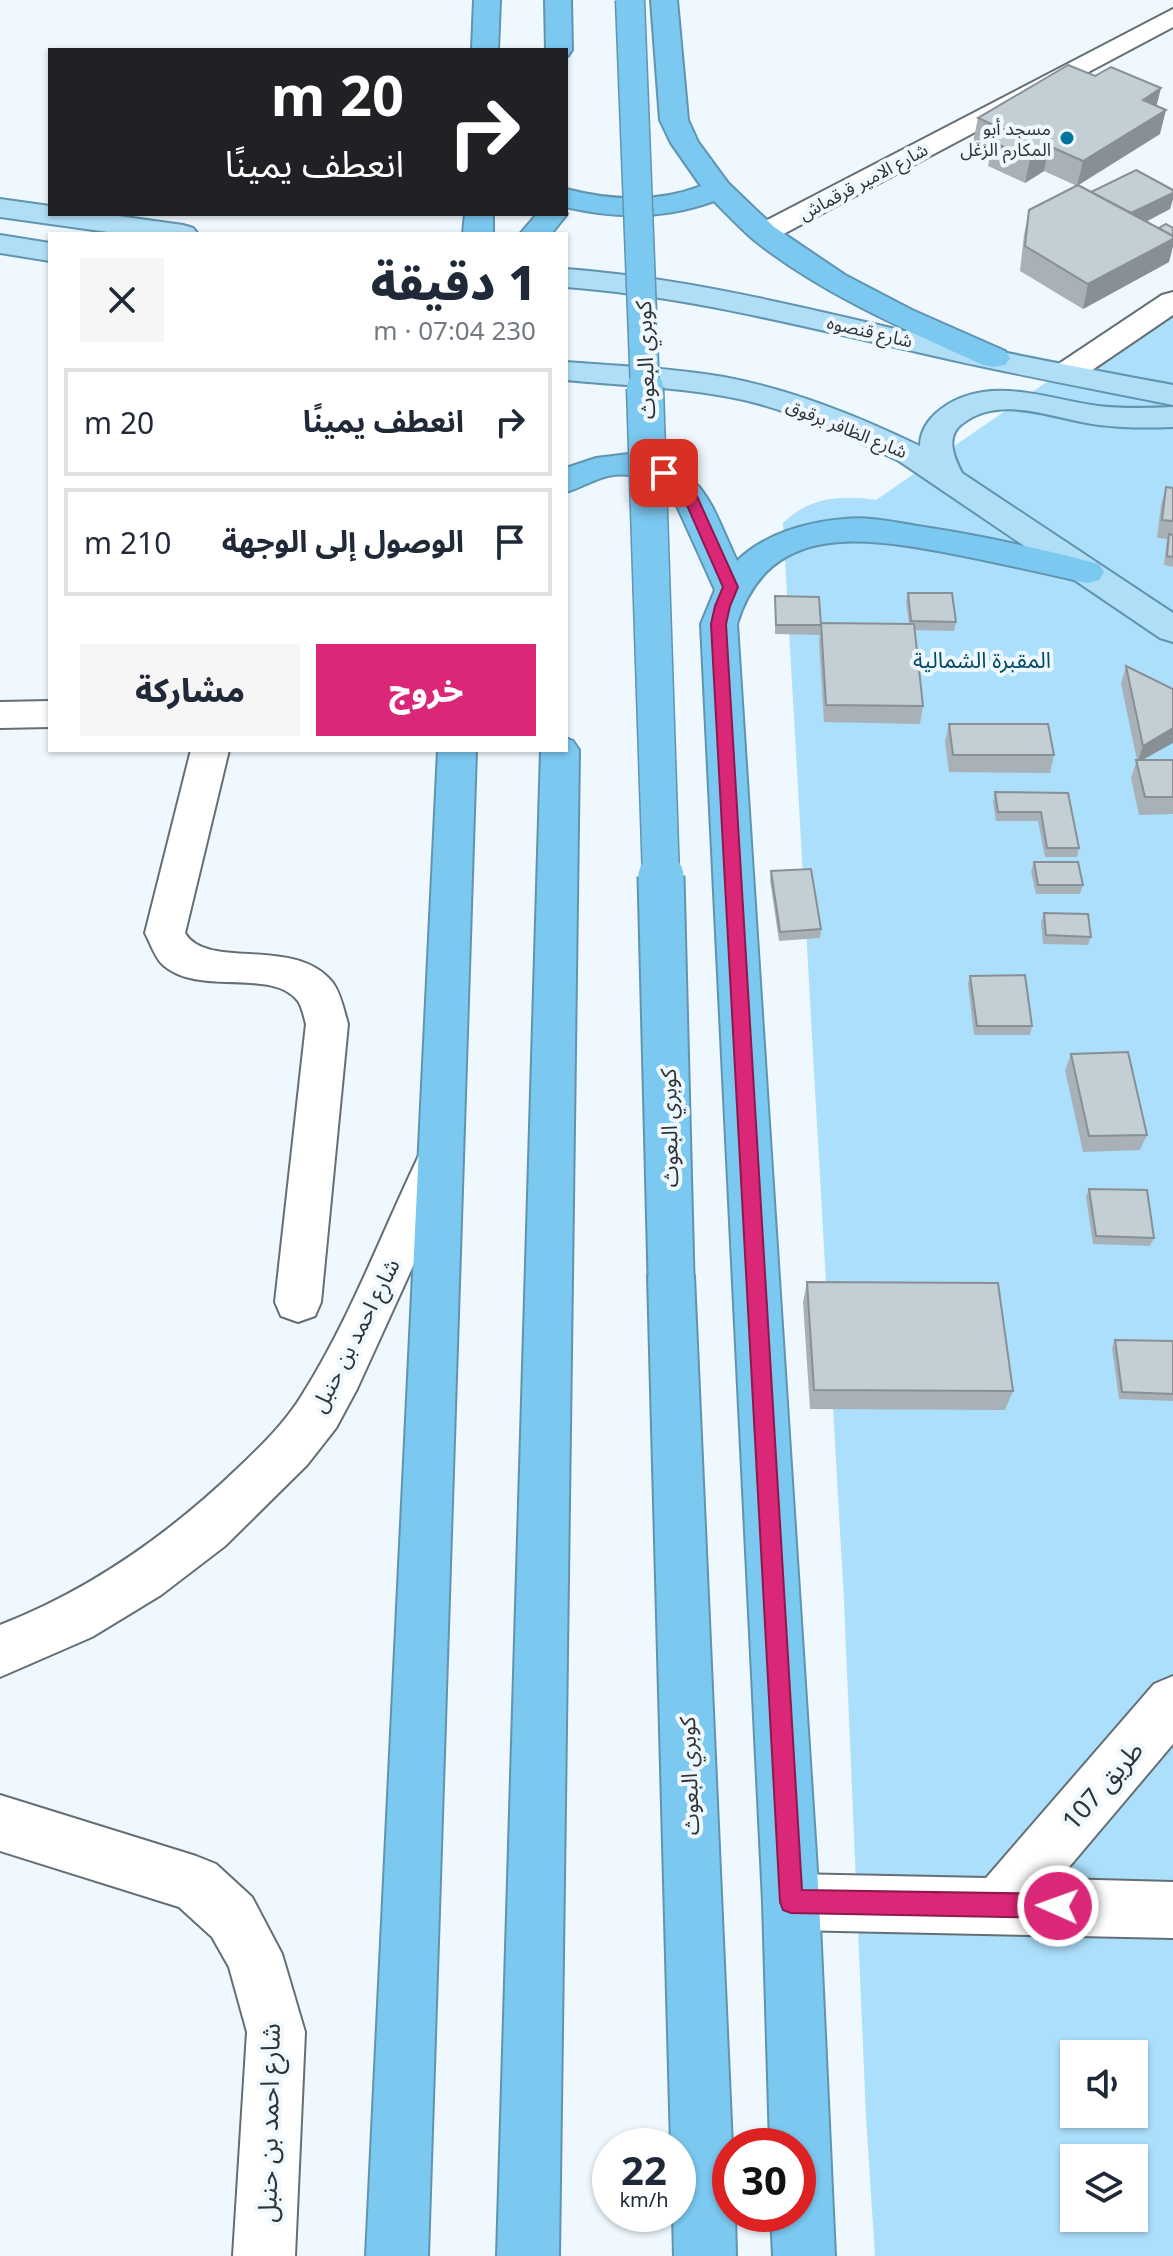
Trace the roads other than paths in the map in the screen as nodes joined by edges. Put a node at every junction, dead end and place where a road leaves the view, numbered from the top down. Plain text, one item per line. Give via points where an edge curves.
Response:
1 (487, 0) edge
2 (558, 0) edge
3 (630, 0) edge
4 (664, 0) edge
5 (1173, 17) edge
6 (485, 48) edge
7 (559, 48) edge
8 (718, 189) junction
9 (568, 198) edge
10 (0, 208) edge
11 (48, 215) edge
12 (56, 216) edge
13 (551, 216) edge
14 (169, 232) edge
15 (537, 232) edge
16 (764, 233) junction
17 (0, 244) edge
18 (48, 252) edge
19 (568, 278) edge
20 (1173, 301) edge
21 (994, 358) junction
22 (568, 371) edge
23 (1065, 374) junction
24 (1173, 395) edge
25 (1173, 417) edge
26 (949, 479) junction
27 (568, 481) edge
28 (1087, 572) junction
29 (731, 587) junction
30 (1173, 630) edge
31 (48, 714) edge
32 (0, 715) edge
33 (210, 752) edge
34 (457, 752) edge
35 (560, 752) edge
36 (441, 1156) junction
37 (298, 1302) dead end
38 (0, 1651) edge
39 (1173, 1703) edge
40 (0, 1823) edge
41 (791, 1902) junction
42 (1000, 1905) junction
43 (1173, 1910) edge
44 (264, 2256) edge
45 (397, 2256) edge
46 (528, 2256) edge
47 (705, 2256) edge
48 (804, 2256) edge

1 - 6 highway
2 - 7 highway
3 - 47 highway, كوبري البعوث, bridge via 656,657
4 - 8 highway via 674,120
5 - 16 street, شارع الامير قرقماش
8 - 9 highway via 683,202 641,208
8 - 16 highway
10 - 11 main road
12 - 14 main road
13 - 15 highway
16 - 21 highway via 834,281
17 - 18 main road
19 - 21 main road, شارع قنصوه via 706,293
20 - 23 street
21 - 23 main road, شارع قنصوه
22 - 26 main road, شارع الظافر برقوق via 687,381 779,401 869,434
23 - 24 main road, شارع قنصوه
25 - 26 main road via 1096,415 1007,400 986,402 968,407 942,426 936,438
26 - 28 main road, شارع الظافر برقوق
27 - 29 highway via 594,468 620,464 648,467 678,481 688,492
28 - 29 highway via 962,543 870,529 840,530 786,544 763,556
28 - 30 main road, شارع الظافر برقوق
29 - 41 highway via 719,624
31 - 32 street
33 - 37 street via 165,933 169,947 180,959 199,964 293,973 313,986 325,1003
34 - 36 highway
35 - 46 highway
36 - 38 street, شارع احمد بن حنبل via 323,1406 281,1458 232,1509 174,1557 108,1600 37,1638
36 - 45 highway
39 - 42 street, طريق 107
40 - 44 street, شارع احمد بن حنبل via 196,1884 232,1917 253,1954 276,2032
41 - 42 street
41 - 48 highway
42 - 43 street

